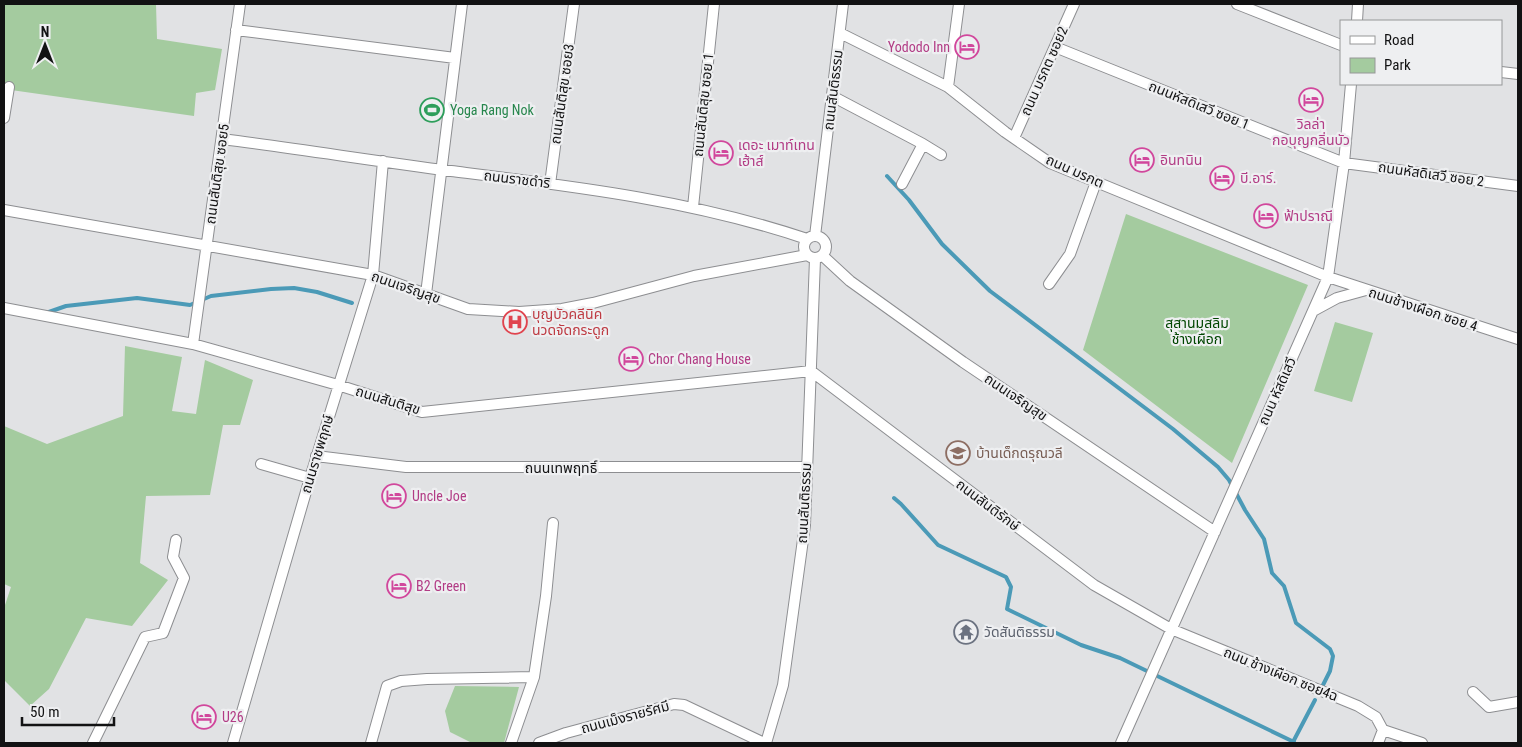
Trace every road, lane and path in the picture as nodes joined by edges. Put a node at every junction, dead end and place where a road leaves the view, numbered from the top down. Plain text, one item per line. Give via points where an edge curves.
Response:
1 (240, 4) edge
2 (462, 4) edge
3 (574, 4) edge
4 (714, 4) edge
5 (843, 4) edge
6 (959, 4) edge
7 (1074, 4) edge
8 (1237, 4) edge
9 (1358, 4) edge
10 (1357, 20) edge
11 (236, 30) junction
12 (840, 33) junction
13 (1340, 46) edge
14 (1055, 48) junction
15 (455, 58) junction
16 (1502, 72) edge
17 (1518, 74) edge
18 (1351, 85) edge
19 (948, 87) junction
20 (9, 88) dead end
21 (832, 96) junction
22 (4, 118) edge
23 (1014, 138) junction
24 (222, 139) junction
25 (923, 144) junction
26 (941, 155) dead end
27 (383, 161) junction
28 (1344, 163) junction
29 (442, 170) junction
30 (1096, 182) junction
31 (550, 184) junction
32 (902, 184) dead end
33 (1518, 186) edge
34 (693, 207) junction
35 (4, 210) edge
36 (812, 238) junction
37 (207, 245) junction
38 (815, 256) junction
39 (374, 275) junction
40 (1328, 277) junction
41 (1048, 284) dead end
42 (1367, 290) junction
43 (426, 294) junction
44 (4, 308) edge
45 (1313, 311) junction
46 (1518, 339) edge
47 (193, 344) junction
48 (811, 371) junction
49 (338, 385) junction
50 (316, 456) junction
51 (261, 464) dead end
52 (806, 467) junction
53 (310, 478) junction
54 (553, 523) dead end
55 (1215, 532) junction
56 (176, 540) dead end
57 (1171, 629) junction
58 (534, 677) junction
59 (1473, 692) dead end
60 (1518, 702) edge
61 (1383, 730) junction
62 (93, 743) edge
63 (233, 743) edge
64 (371, 743) edge
65 (512, 743) edge
66 (539, 743) edge
67 (765, 743) edge
68 (1121, 743) edge
69 (1378, 743) edge
70 (1422, 743) edge

1 - 11 street, ถนนสันติสุข ซอย5
2 - 15 street
3 - 31 street, ถนนสันติสุข ซอย3
4 - 34 street, ถนนสันติสุข ซอย 1
5 - 12 street, ถนนสันติธรรม
6 - 19 street
7 - 14 street, ถนน มรกต ซอย2
8 - 13 street
9 - 10 street
11 - 15 street
11 - 24 street, ถนนสันติสุข ซอย5
12 - 19 street, ถนน มรกต
12 - 21 street, ถนนสันติธรรม
14 - 23 street, ถนน มรกต ซอย2
14 - 28 street, ถนนหัสดิเสวี ซอย 1
15 - 29 street
16 - 17 street
18 - 28 street, ถนน หัสดิเสวี
19 - 23 street, ถนน มรกต
20 - 22 street
21 - 25 street
21 - 36 street, ถนนสันติธรรม
23 - 30 street, ถนน มรกต via 1050,163
24 - 27 street, ถนนราชดำริ
24 - 37 street, ถนนสันติสุข ซอย5
25 - 26 street
25 - 32 street
27 - 29 street, ถนนราชดำริ
27 - 39 street, ถนนราชพฤกษ์
28 - 33 street, ถนนหัสดิเสวี ซอย 2
28 - 40 street, ถนน หัสดิเสวี
29 - 31 street, ถนนราชดำริ
29 - 43 street
30 - 40 street, ถนน มรกต
30 - 41 street via 1070,254
31 - 34 street, ถนนราชดำริ
34 - 36 street, ถนนราชดำริ
35 - 37 street, ถนนเจริญสุข
36 - 38 street via 804,247
36 - 38 street via 820,237 826,243 826,252
37 - 39 street, ถนนเจริญสุข
37 - 47 street, ถนนสันติสุข ซอย5
38 - 43 street, ถนนเจริญสุข via 694,276 562,309 519,312 468,309
38 - 48 street, ถนนสันติธรรม
38 - 55 street, ถนนเจริญสุข via 963,362
39 - 43 street, ถนนเจริญสุข
39 - 49 street, ถนนราชพฤกษ์
40 - 42 street, ถนนช้างเผือก ซอย 4
40 - 45 street, ถนน หัสดิเสวี
42 - 45 street via 1337,298
42 - 46 street, ถนนช้างเผือก ซอย 4
44 - 47 street, ถนนสันติสุข
45 - 55 street, ถนน หัสดิเสวี
47 - 49 street, ถนนสันติสุข
48 - 49 street, ถนนสันติสุข via 422,412
48 - 52 street, ถนนสันติธรรม
48 - 57 street, ถนนสันติรักษ์ via 1094,585
49 - 50 street, ถนนราชพฤกษ์
50 - 52 street, ถนนเทพฤทธิ์ via 406,467
50 - 53 street, ถนนราชพฤกษ์
51 - 53 street
52 - 67 street, ถนนสันติธรรม via 805,525 783,685
53 - 63 street, ถนนราชพฤกษ์
54 - 58 street
55 - 57 street, ถนน หัสดิเสวี
56 - 62 street via 173,557 184,578 163,633 145,637
57 - 61 street, ถนน ช้างเผือก ซอย4ฉ via 1358,706 1376,717
57 - 68 street, ถนน หัสดิเสวี
58 - 64 street via 426,679 387,686
58 - 65 street
59 - 60 street via 1490,707
61 - 69 street
61 - 70 street
66 - 67 street, ถนนเม็งรายรัศมี via 674,704 684,705

